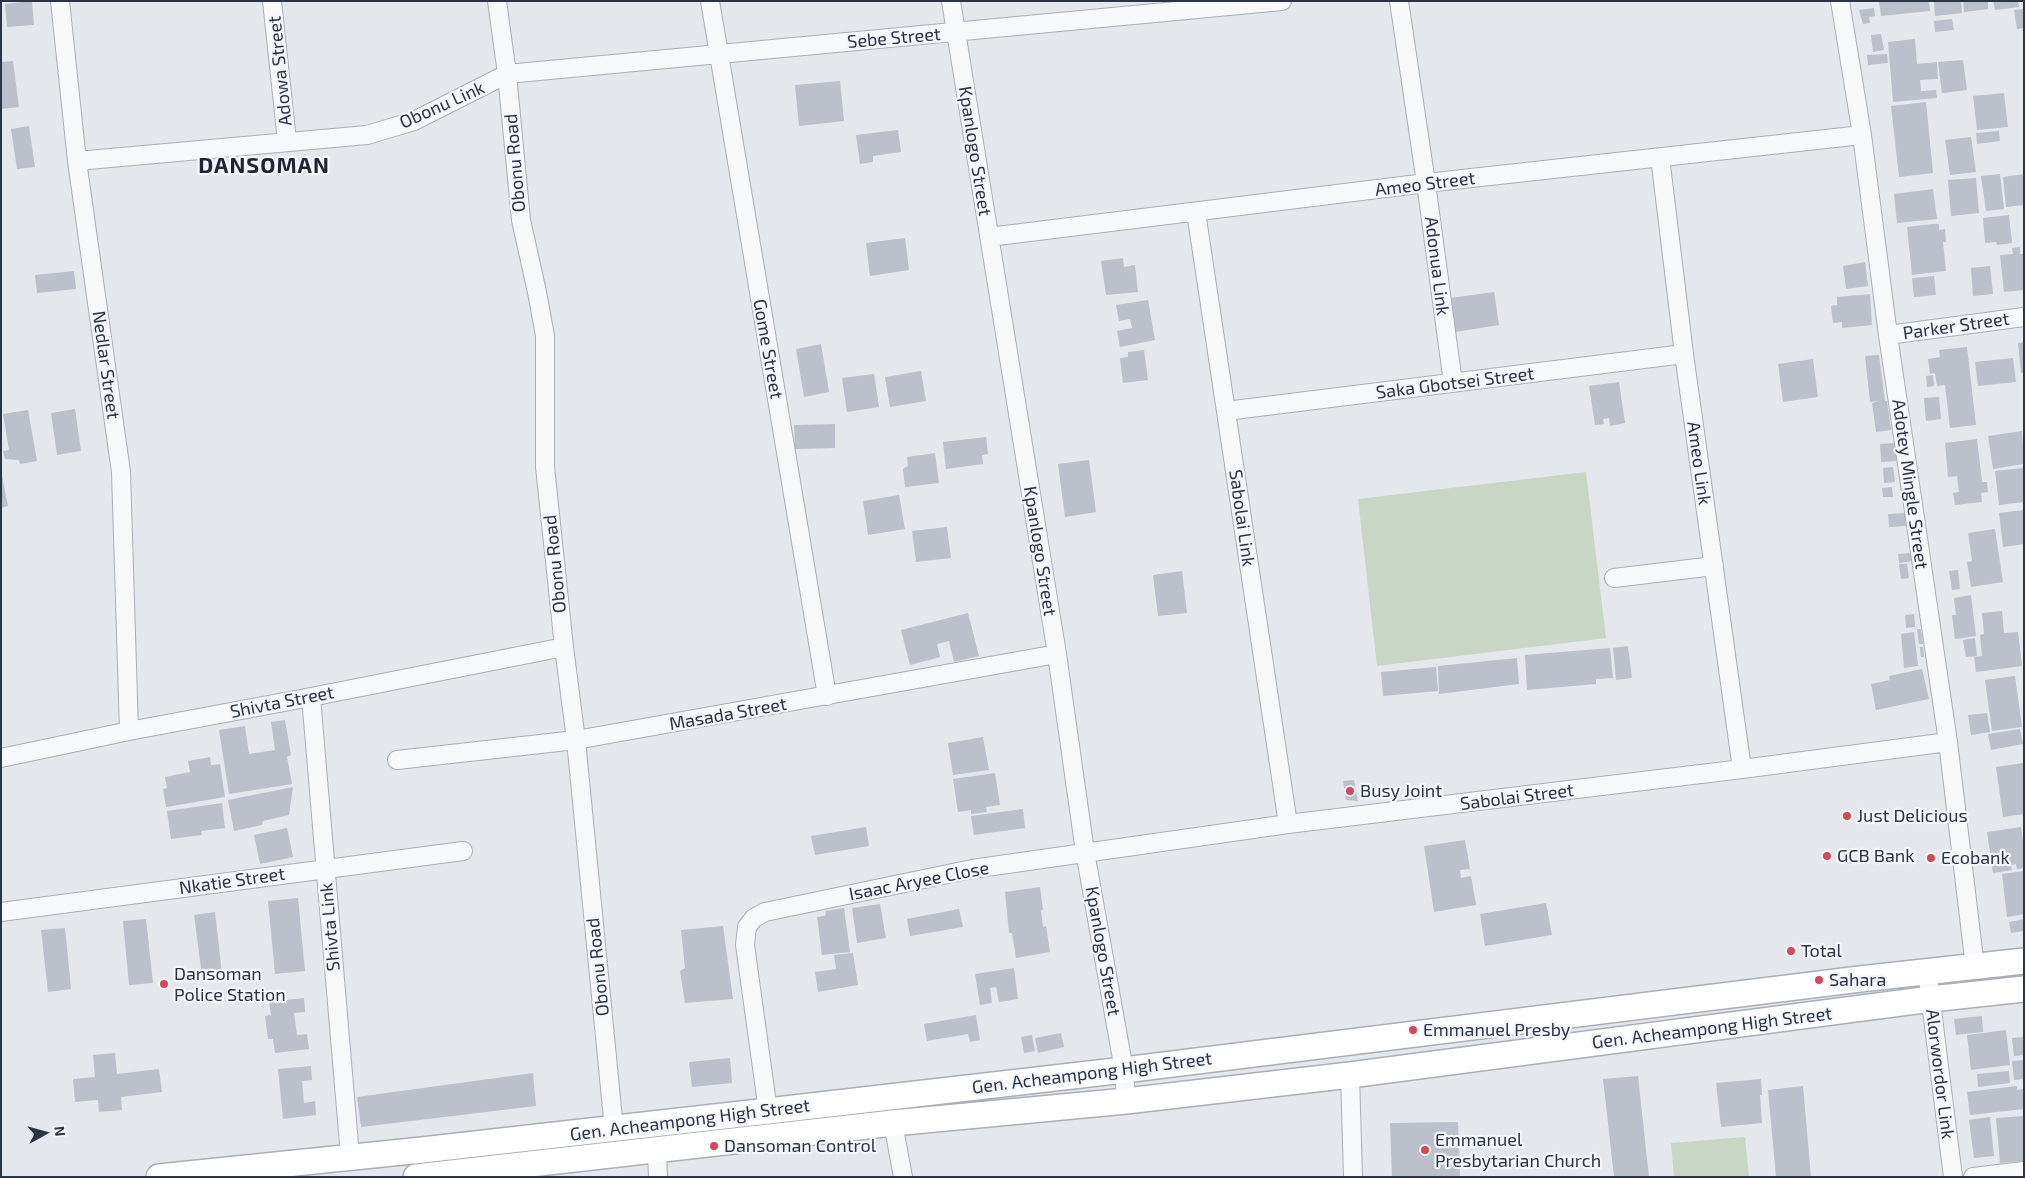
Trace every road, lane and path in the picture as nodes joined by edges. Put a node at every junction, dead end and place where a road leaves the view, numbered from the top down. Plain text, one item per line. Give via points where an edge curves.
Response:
1 (60, 1) edge
2 (272, 1) edge
3 (497, 1) edge
4 (710, 1) edge
5 (951, 1) edge
6 (1282, 1) edge
7 (1398, 1) edge
8 (1840, 1) edge
9 (956, 32) junction
10 (717, 53) junction
11 (507, 74) junction
12 (1862, 135) junction
13 (287, 141) junction
14 (1660, 157) junction
15 (77, 161) junction
16 (1426, 183) junction
17 (1196, 212) junction
18 (989, 237) junction
19 (2024, 317) edge
20 (1888, 335) junction
21 (1684, 354) junction
22 (1453, 383) junction
23 (1226, 411) junction
24 (1714, 566) junction
25 (1614, 578) dead end
26 (564, 647) junction
27 (1057, 654) junction
28 (827, 696) junction
29 (311, 697) junction
30 (129, 731) junction
31 (576, 740) junction
32 (1948, 742) junction
33 (1, 758) edge
34 (396, 760) dead end
35 (1742, 769) junction
36 (1288, 824) junction
37 (463, 851) dead end
38 (1085, 852) junction
39 (325, 868) junction
40 (1, 912) edge
41 (2024, 961) edge
42 (1975, 967) junction
43 (1927, 971) junction
44 (2024, 989) edge
45 (1931, 999) junction
46 (1124, 1070) junction
47 (1350, 1075) junction
48 (1126, 1101) junction
49 (768, 1111) junction
50 (893, 1123) junction
51 (614, 1129) junction
52 (422, 1150) junction
53 (656, 1151) junction
54 (350, 1156) junction
55 (2024, 1171) edge
56 (422, 1176) edge
57 (159, 1177) edge
58 (658, 1177) edge
59 (903, 1177) edge
60 (1353, 1177) edge
61 (1953, 1177) edge
62 (1974, 1177) edge

1 - 15 street, Nedlar Street
2 - 13 street, Adowa Street
3 - 11 street, Obonu Road
4 - 10 street, Gome Street
5 - 9 street, Kpanlogo Street
6 - 9 street, Sebe Street
7 - 16 street, Adonua Link
8 - 12 street, Adotey Mingle Street
9 - 10 street, Sebe Street
9 - 18 street, Kpanlogo Street
10 - 11 street, Sebe Street
10 - 28 street, Gome Street
11 - 13 street, Obonu Link via 404,124 367,135
11 - 26 street, Obonu Road via 521,220 545,336 545,467
12 - 14 street, Ameo Street
12 - 20 street, Adotey Mingle Street
13 - 15 street, Obonu Link
14 - 16 street, Ameo Street
14 - 21 street, Ameo Link
15 - 30 street, Nedlar Street via 121,472
16 - 17 street, Ameo Street
16 - 22 street, Adonua Link
17 - 18 street, Ameo Street
17 - 23 street, Sabolai Link
18 - 27 street, Kpanlogo Street
19 - 20 street, Parker Street
20 - 32 street, Adotey Mingle Street
21 - 22 street, Saka Gbotsei Street
21 - 24 street, Ameo Link
22 - 23 street, Saka Gbotsei Street
23 - 36 street, Sabolai Link
24 - 25 street
24 - 35 street, Ameo Link
26 - 29 street, Shivta Street
26 - 31 street, Obonu Road
27 - 28 street, Masada Street
27 - 38 street, Kpanlogo Street
28 - 31 street, Masada Street
29 - 30 street, Shivta Street
29 - 39 street, Shivta Link
30 - 33 street, Shivta Street
31 - 34 street, Masada Street
31 - 51 street, Obonu Road
32 - 35 street, Sabolai Street
32 - 42 street, Adotey Mingle Street
35 - 36 street, Sabolai Street
36 - 38 street, Sabolai Street
37 - 39 street, Nkatie Street
38 - 46 street, Kpanlogo Street
38 - 49 street, Isaac Aryee Close via 972,868 766,912 754,918 747,927 745,945
39 - 40 street, Nkatie Street
39 - 54 street, Shivta Link
41 - 42 main road, Gen. Acheampong High Street
42 - 43 main road, Gen. Acheampong High Street
43 - 45 street, Alorwordor Link
43 - 46 main road, Gen. Acheampong High Street
44 - 45 main road, Gen. Acheampong High Street
45 - 47 main road, Gen. Acheampong High Street
45 - 61 street, Alorwordor Link
46 - 48 street, Kpanlogo Street
46 - 49 main road, Gen. Acheampong High Street
47 - 48 main road, Gen. Acheampong High Street
47 - 60 street
48 - 50 main road, Gen. Acheampong High Street
49 - 51 main road, Gen. Acheampong High Street
50 - 53 main road, Gen. Acheampong High Street
50 - 59 street
51 - 52 main road, Gen. Acheampong High Street
52 - 54 main road, Gen. Acheampong High Street
52 - 56 main road
53 - 56 main road, Gen. Acheampong High Street
53 - 58 street
54 - 57 main road, Gen. Acheampong High Street
55 - 62 street

